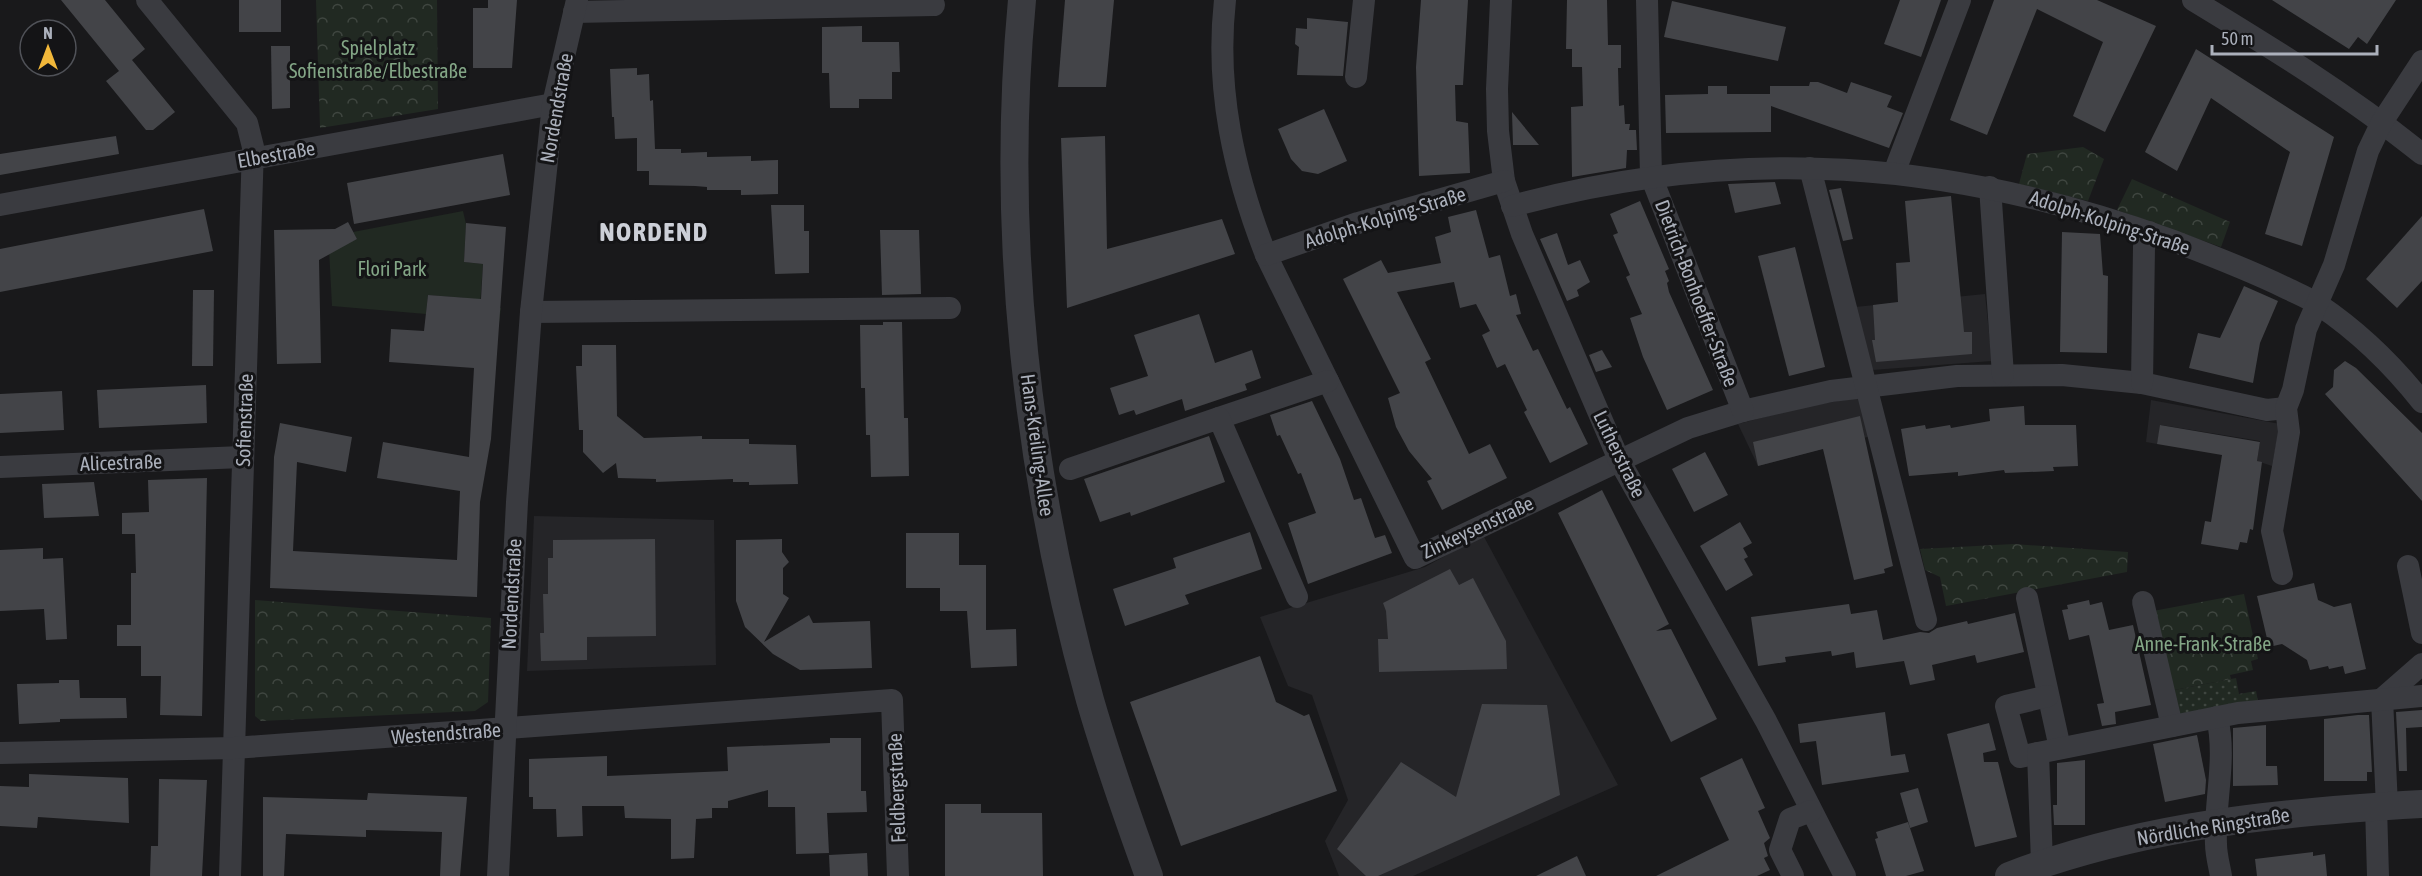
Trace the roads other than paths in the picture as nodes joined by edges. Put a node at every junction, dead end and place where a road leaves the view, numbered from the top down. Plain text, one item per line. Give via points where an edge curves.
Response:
1 (147, 0) edge
2 (1022, 0) edge
3 (1225, 0) edge
4 (1364, 0) edge
5 (1501, 0) edge
6 (1647, 0) edge
7 (1960, 0) edge
8 (2193, 0) edge
9 (934, 5) dead end
10 (575, 6) edge
11 (2422, 61) edge
12 (1356, 77) dead end
13 (553, 104) junction
14 (2382, 122) junction
15 (2422, 154) edge
16 (252, 158) junction
17 (1810, 168) junction
18 (1894, 173) junction
19 (1652, 176) junction
20 (1504, 181) junction
21 (1989, 187) junction
22 (0, 204) edge
23 (1512, 206) junction
24 (2149, 232) junction
25 (1266, 255) junction
26 (2317, 303) junction
27 (950, 308) dead end
28 (531, 312) junction
29 (2003, 375) junction
30 (1328, 381) junction
31 (2142, 383) junction
32 (1867, 384) junction
33 (2422, 402) edge
34 (2286, 408) junction
35 (1743, 411) junction
36 (1219, 418) junction
37 (242, 457) junction
38 (1619, 460) junction
39 (0, 467) edge
40 (1070, 469) dead end
41 (2408, 566) dead end
42 (2282, 574) dead end
43 (1297, 597) dead end
44 (2027, 598) dead end
45 (2143, 602) dead end
46 (1926, 620) dead end
47 (2422, 633) edge
48 (2422, 664) edge
49 (2048, 696) junction
50 (2422, 696) edge
51 (2382, 699) junction
52 (892, 700) joint
53 (2217, 717) junction
54 (2172, 726) junction
55 (505, 729) junction
56 (234, 748) junction
57 (2060, 748) junction
58 (0, 753) edge
59 (2038, 753) junction
60 (2422, 804) edge
61 (2382, 806) junction
62 (1811, 811) junction
63 (2218, 822) junction
64 (2042, 863) junction
65 (230, 876) edge
66 (498, 876) edge
67 (898, 876) edge
68 (1149, 876) edge
69 (1793, 876) edge
70 (1845, 876) edge
71 (2008, 876) edge
72 (2221, 876) edge
73 (2378, 876) edge

1 - 16 street, Sofienstraße via 247,123
2 - 68 street, Hans-Kreiling-Allee via 1013,168 1031,402 1049,524 1090,699
3 - 25 street, Zinkeysenstraße via 1221,60 1230,143
4 - 12 street
5 - 20 street, Lutherstraße via 1497,88
6 - 19 street
7 - 18 street
8 - 14 street via 2281,52
9 - 10 street, Nordendstraße
10 - 13 street, Nordendstraße
11 - 14 street
13 - 16 street, Elbestraße
13 - 28 street, Nordendstraße
14 - 15 street
14 - 26 street via 2368,151 2334,265
16 - 22 street, Elbestraße
16 - 37 street, Sofienstraße
17 - 18 street, Adolph-Kolping-Straße
17 - 19 street, Adolph-Kolping-Straße via 1736,168
17 - 32 street
18 - 21 street, Adolph-Kolping-Straße
19 - 23 street, Adolph-Kolping-Straße via 1564,191
19 - 35 street, Dietrich-Bonhoeffer-Straße
20 - 23 street, Lutherstraße
20 - 25 street, Adolph-Kolping-Straße via 1358,223
21 - 24 street, Adolph-Kolping-Straße
21 - 29 street
23 - 38 street, Lutherstraße
24 - 26 street, Adolph-Kolping-Straße via 2236,264
24 - 31 street via 2144,248
25 - 30 street, Zinkeysenstraße
26 - 33 street, Adolph-Kolping-Straße via 2367,340
26 - 34 street via 2306,329
27 - 28 street
28 - 55 street, Nordendstraße via 516,502
29 - 31 street, Dietrich-Bonhoeffer-Straße via 2104,377
29 - 32 street, Dietrich-Bonhoeffer-Straße
30 - 36 street
30 - 38 street, Zinkeysenstraße via 1415,558
31 - 34 street, Dietrich-Bonhoeffer-Straße via 2267,410
32 - 35 street, Dietrich-Bonhoeffer-Straße
32 - 46 street
34 - 42 street via 2289,432 2272,531
35 - 38 street, Dietrich-Bonhoeffer-Straße via 1688,428
36 - 40 street
36 - 43 street
37 - 39 street, Alicestraße
37 - 56 street, Sofienstraße
38 - 62 street, Lutherstraße via 1766,721
41 - 47 street
44 - 49 street
45 - 54 street
48 - 51 street
49 - 57 street
49 - 59 street via 2007,706 2020,757
50 - 51 street
51 - 53 street
51 - 61 street
52 - 55 street, Westendstraße
52 - 67 street, Feldbergstraße
53 - 54 street
53 - 63 street
54 - 57 street
55 - 56 street, Westendstraße
55 - 66 street, Nordendstraße
56 - 58 street, Westendstraße
56 - 65 street, Sofienstraße
57 - 59 street
59 - 64 street
60 - 61 street, Nördliche Ringstraße
61 - 63 street, Nördliche Ringstraße
61 - 73 street
62 - 69 street via 1790,819 1780,850
62 - 70 street, Lutherstraße
63 - 64 street, Nördliche Ringstraße via 2158,832
63 - 72 street via 2216,843
64 - 71 street, Nördliche Ringstraße

